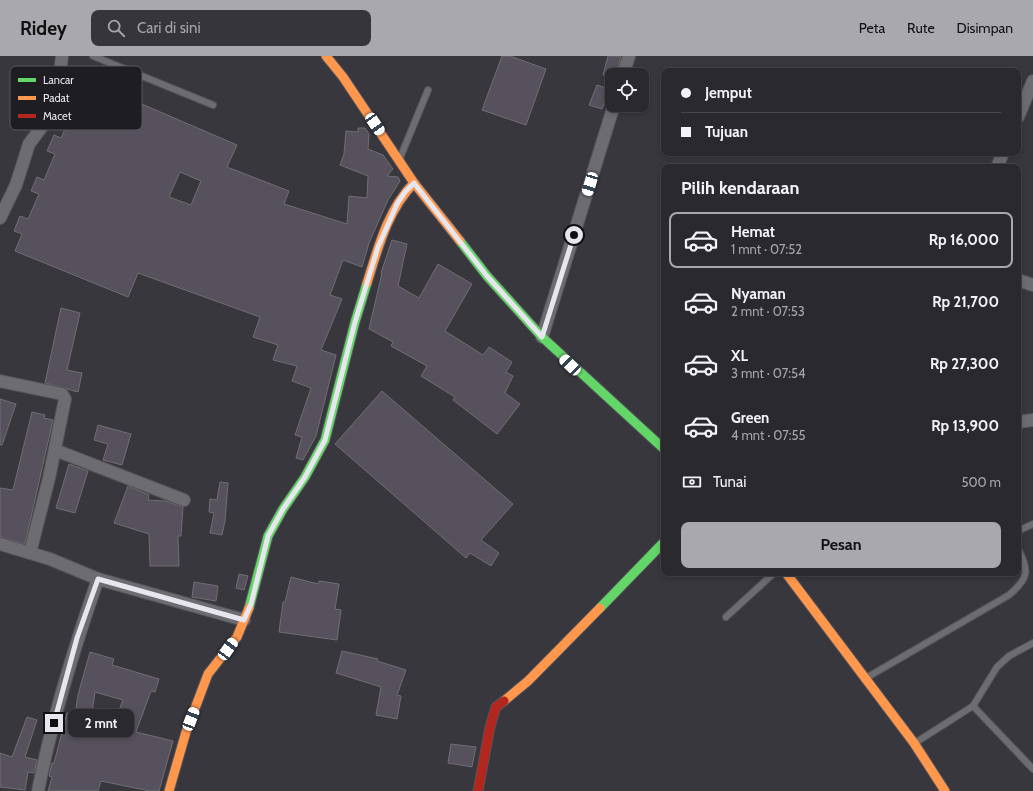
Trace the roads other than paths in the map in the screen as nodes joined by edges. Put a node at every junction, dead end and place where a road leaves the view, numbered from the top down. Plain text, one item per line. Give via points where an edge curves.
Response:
1 (62, 56) edge
2 (93, 56) edge
3 (326, 56) edge
4 (629, 56) edge
5 (61, 66) edge
6 (117, 66) edge
7 (625, 68) edge
8 (142, 76) edge
9 (1033, 81) edge
10 (428, 90) dead end
11 (213, 105) dead end
12 (1021, 110) edge
13 (612, 112) edge
14 (40, 130) edge
15 (399, 159) junction
16 (414, 183) junction
17 (0, 218) edge
18 (1021, 281) edge
19 (1033, 285) edge
20 (542, 337) junction
21 (0, 381) edge
22 (1033, 420) edge
23 (1021, 422) edge
24 (661, 446) edge
25 (55, 450) junction
26 (184, 500) dead end
27 (1033, 524) edge
28 (1021, 530) edge
29 (0, 544) edge
30 (661, 545) edge
31 (30, 553) junction
32 (1021, 554) edge
33 (771, 576) edge
34 (788, 576) edge
35 (98, 579) junction
36 (726, 617) dead end
37 (244, 620) junction
38 (1033, 643) edge
39 (865, 679) junction
40 (973, 706) junction
41 (914, 743) junction
42 (1033, 769) edge
43 (38, 791) edge
44 (169, 791) edge
45 (478, 791) edge
46 (945, 791) edge

1 - 5 street
2 - 6 lane
3 - 15 street
4 - 7 street
8 - 11 lane
9 - 12 street
10 - 15 lane
13 - 20 street
14 - 17 street via 29,144 16,185
15 - 16 street
16 - 20 street via 487,276
16 - 37 street via 397,204 378,247 355,322 325,440 268,536 251,604
18 - 19 street
20 - 24 street
21 - 25 street via 62,394 64,397
22 - 23 street
25 - 26 street
25 - 31 street
27 - 28 lane
29 - 31 street
30 - 45 street via 532,676 496,707
31 - 35 street
32 - 39 lane via 1026,573 1022,584 1009,595
33 - 36 lane
34 - 39 street
35 - 37 street
35 - 43 street via 60,697
37 - 44 street via 237,637 208,674 186,732
38 - 40 lane via 1009,656 997,667
39 - 41 street
40 - 41 lane
40 - 42 lane
41 - 46 street

